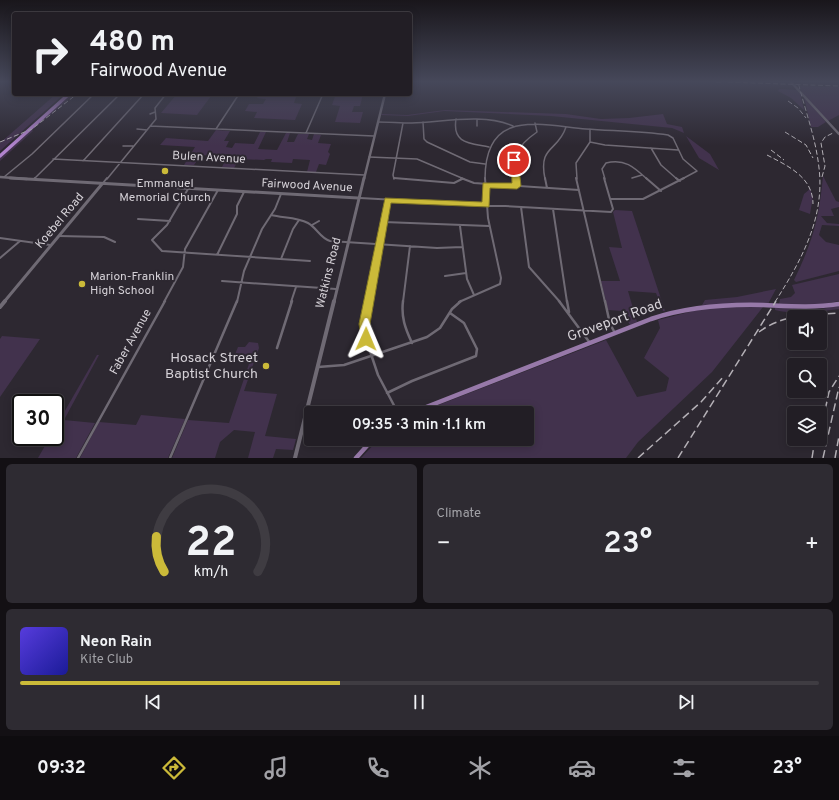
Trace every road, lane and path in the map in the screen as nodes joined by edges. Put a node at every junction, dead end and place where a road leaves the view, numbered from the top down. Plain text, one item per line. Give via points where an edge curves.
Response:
1 (55, 103) edge
2 (59, 103) edge
3 (84, 103) edge
4 (111, 103) edge
5 (135, 103) edge
6 (159, 103) edge
7 (233, 103) edge
8 (319, 103) edge
9 (382, 103) edge
10 (811, 103) edge
11 (155, 112) junction
12 (150, 114) dead end
13 (456, 119) junction
14 (477, 120) junction
15 (378, 122) junction
16 (422, 122) junction
17 (403, 123) junction
18 (535, 123) junction
19 (150, 126) junction
20 (478, 126) dead end
21 (513, 126) junction
22 (566, 127) junction
23 (136, 129) dead end
24 (216, 129) junction
25 (590, 129) junction
26 (147, 130) junction
27 (306, 133) junction
28 (839, 134) edge
29 (374, 136) junction
30 (590, 142) junction
31 (123, 146) dead end
32 (134, 146) junction
33 (489, 147) junction
34 (651, 148) junction
35 (678, 150) junction
36 (0, 152) edge
37 (0, 156) edge
38 (369, 157) junction
39 (396, 158) junction
40 (53, 159) junction
41 (83, 161) junction
42 (120, 163) junction
43 (485, 164) junction
44 (364, 175) junction
45 (642, 176) junction
46 (2, 177) edge
47 (632, 178) dead end
48 (33, 179) junction
49 (462, 179) junction
50 (680, 181) junction
51 (102, 184) junction
52 (486, 185) junction
53 (517, 186) junction
54 (547, 188) junction
55 (188, 189) junction
56 (218, 190) junction
57 (579, 190) junction
58 (661, 191) junction
59 (244, 192) junction
60 (281, 194) junction
61 (358, 198) junction
62 (610, 199) junction
63 (388, 200) junction
64 (486, 205) junction
65 (521, 207) junction
66 (553, 209) junction
67 (584, 210) junction
68 (271, 215) junction
69 (138, 219) dead end
70 (299, 220) junction
71 (170, 221) junction
72 (319, 221) dead end
73 (384, 222) junction
74 (312, 225) junction
75 (460, 226) junction
76 (489, 226) junction
77 (59, 236) junction
78 (0, 238) edge
79 (20, 241) junction
80 (115, 242) dead end
81 (347, 242) junction
82 (380, 244) junction
83 (51, 245) junction
84 (410, 246) junction
85 (462, 247) junction
86 (185, 253) junction
87 (217, 255) junction
88 (250, 257) junction
89 (0, 258) edge
90 (281, 259) junction
91 (310, 261) dead end
92 (466, 272) junction
93 (445, 276) dead end
94 (222, 281) dead end
95 (242, 282) junction
96 (296, 287) junction
97 (336, 289) junction
98 (474, 295) junction
99 (839, 304) edge
100 (0, 307) edge
101 (450, 313) junction
102 (570, 314) junction
103 (615, 333) junction
104 (412, 343) junction
105 (590, 343) junction
106 (277, 348) dead end
107 (372, 356) junction
108 (317, 367) junction
109 (386, 393) junction
110 (394, 406) edge
111 (429, 406) edge
112 (367, 446) edge
113 (78, 458) edge
114 (170, 458) edge
115 (295, 458) edge
116 (356, 458) edge

1 - 36 highway
2 - 37 highway
3 - 46 street via 32,154
4 - 40 street
5 - 41 street
6 - 11 street, Koebel Road
7 - 24 street
8 - 27 street
9 - 15 street, Watkins Road
10 - 28 street
11 - 12 street
11 - 19 street, Koebel Road via 157,117
13 - 14 street
13 - 16 street
13 - 33 street via 455,132 459,138
14 - 20 street
14 - 21 street via 504,122
15 - 17 street
15 - 29 street, Watkins Road
16 - 17 street
16 - 43 street via 426,142 470,162
17 - 39 street
18 - 21 street
18 - 22 street
18 - 53 street via 537,132 523,142 515,156
19 - 24 street
19 - 26 street, Koebel Road
21 - 33 street via 497,135
22 - 25 street
22 - 54 street via 562,137 544,157
23 - 26 street
24 - 27 street
25 - 30 street
25 - 35 street via 670,135
26 - 32 street, Koebel Road
27 - 29 street
29 - 38 street, Watkins Road
30 - 34 street
30 - 57 street via 575,162
31 - 32 street
32 - 42 street, Koebel Road
33 - 43 street
34 - 35 street
34 - 50 street via 661,165
35 - 50 street via 683,159 697,171
38 - 39 street
38 - 44 street, Watkins Road
39 - 49 street via 422,161
39 - 49 street via 394,179 454,183
40 - 41 street, Bulen Avenue
40 - 48 street
41 - 42 street, Bulen Avenue
42 - 44 street, Bulen Avenue
42 - 51 street, Koebel Road
43 - 52 street
44 - 61 street, Watkins Road
45 - 47 street
45 - 58 street
45 - 62 street via 631,164 607,162 602,167
46 - 48 street, Fairwood Avenue
48 - 51 street, Fairwood Avenue
49 - 52 street
50 - 58 street
51 - 55 street, Fairwood Avenue
51 - 77 street, Koebel Road
52 - 53 street
52 - 64 street
53 - 54 street
54 - 57 street
55 - 56 street, Fairwood Avenue
55 - 71 street
56 - 59 street, Fairwood Avenue
56 - 86 street, Faber Avenue
57 - 67 street
58 - 62 street via 640,199
59 - 60 street, Fairwood Avenue
59 - 87 street via 237,206 237,214
60 - 61 street, Fairwood Avenue
60 - 68 street
61 - 63 street, Fairwood Avenue
61 - 81 street, Watkins Road
62 - 67 street, Fairwood Avenue via 612,211
63 - 64 street, Fairwood Avenue
63 - 73 street
64 - 65 street, Fairwood Avenue
64 - 76 street
65 - 66 street, Fairwood Avenue
65 - 102 street via 528,267
66 - 67 street, Fairwood Avenue
66 - 102 street
67 - 103 street via 610,324
68 - 70 street
68 - 88 street
69 - 71 street
70 - 74 street
70 - 90 street
71 - 86 street via 152,240 164,252
72 - 74 street
73 - 75 street
73 - 82 street
74 - 81 street via 328,241
75 - 76 street
75 - 85 street
76 - 98 street via 501,278 500,284
77 - 80 street via 104,237
77 - 83 street, Koebel Road
78 - 79 street
79 - 83 street
79 - 89 street
81 - 82 street
81 - 97 street, Watkins Road
82 - 84 street
82 - 107 street via 364,328
83 - 100 street, Koebel Road
84 - 85 street
84 - 104 street via 402,312 404,325
85 - 92 street
86 - 87 street
86 - 113 street, Faber Avenue via 183,267
87 - 88 street
88 - 90 street
88 - 95 street
90 - 91 street
92 - 93 street
92 - 98 street
94 - 95 street
95 - 96 street
95 - 114 street via 238,299
96 - 97 street
96 - 106 street
97 - 108 street, Watkins Road
98 - 101 street via 460,301
99 - 103 main road, Groveport Road via 817,307 723,305 689,309 660,316
101 - 104 street via 435,332
101 - 109 street via 464,323 477,349 476,356
102 - 105 street
103 - 105 main road, Groveport Road
104 - 107 street
105 - 111 main road, Groveport Road
107 - 108 street via 344,365
107 - 109 street
108 - 115 street, Watkins Road
109 - 110 street
112 - 116 main road

